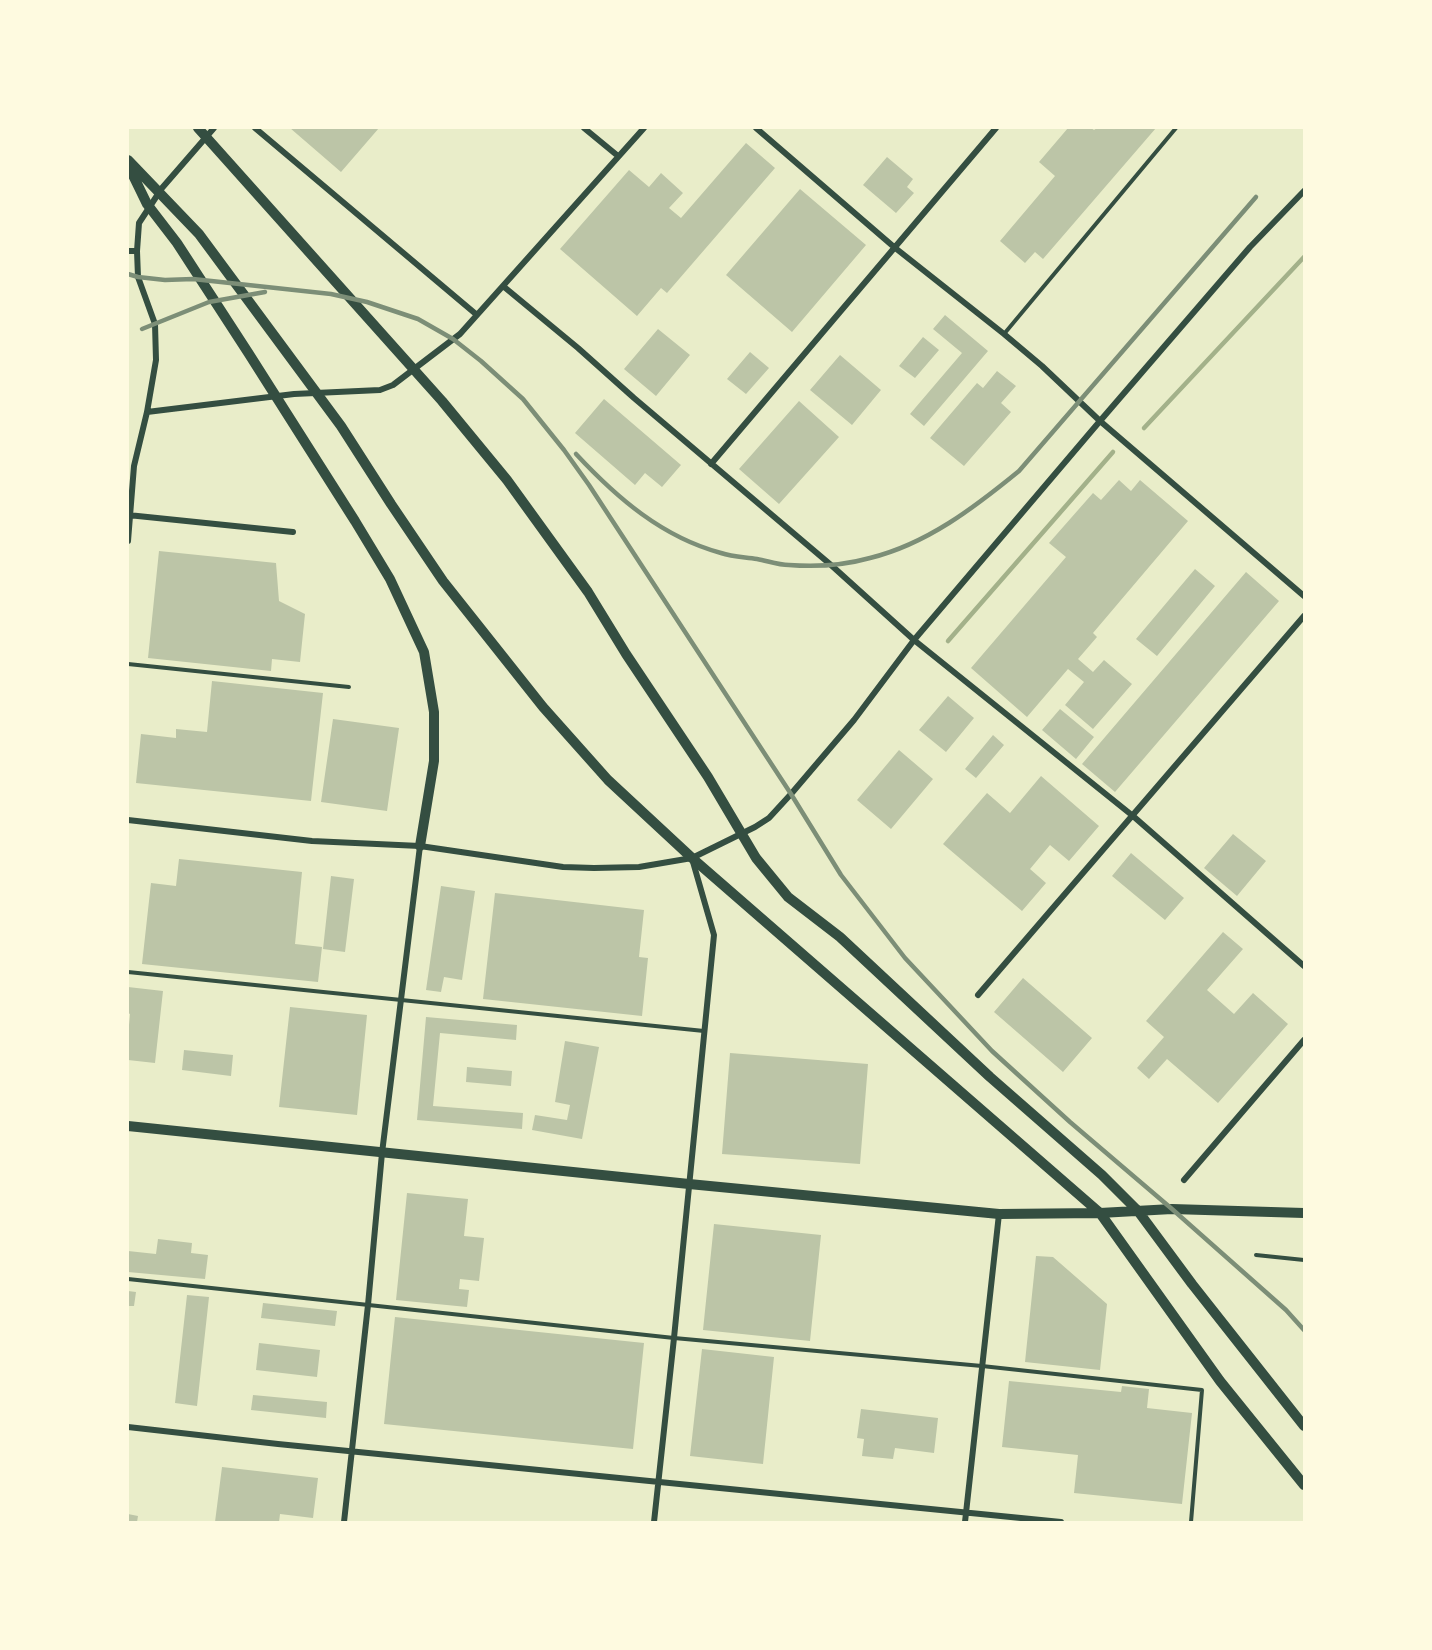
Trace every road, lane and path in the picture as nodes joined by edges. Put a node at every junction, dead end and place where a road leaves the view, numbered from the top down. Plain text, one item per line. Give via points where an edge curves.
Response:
1 (198, 128) edge
2 (214, 128) edge
3 (255, 128) edge
4 (584, 128) edge
5 (644, 128) edge
6 (756, 128) edge
7 (996, 128) edge
8 (1176, 128) edge
9 (618, 156) junction
10 (128, 162) edge
11 (1305, 191) edge
12 (894, 248) junction
13 (128, 251) edge
14 (137, 251) junction
15 (503, 286) junction
16 (477, 315) junction
17 (1004, 334) junction
18 (147, 412) junction
19 (1100, 421) junction
20 (711, 464) junction
21 (129, 515) edge
22 (293, 532) dead end
23 (128, 541) edge
24 (1305, 596) edge
25 (1305, 616) edge
26 (914, 640) junction
27 (128, 664) edge
28 (349, 687) dead end
29 (1133, 816) junction
30 (128, 820) edge
31 (741, 833) junction
32 (420, 846) junction
33 (692, 858) junction
34 (1305, 966) edge
35 (128, 972) edge
36 (978, 995) dead end
37 (401, 1000) junction
38 (704, 1031) junction
39 (1305, 1040) edge
40 (128, 1126) edge
41 (382, 1153) junction
42 (1184, 1180) dead end
43 (689, 1184) junction
44 (1138, 1211) junction
45 (1100, 1213) junction
46 (1305, 1213) edge
47 (999, 1214) junction
48 (1256, 1255) dead end
49 (1305, 1260) edge
50 (128, 1279) edge
51 (368, 1305) junction
52 (674, 1338) junction
53 (982, 1366) junction
54 (1305, 1426) edge
55 (128, 1427) edge
56 (351, 1450) junction
57 (658, 1482) junction
58 (1305, 1485) edge
59 (966, 1512) junction
60 (344, 1522) edge
61 (654, 1522) edge
62 (965, 1522) edge
63 (1061, 1522) edge
64 (1191, 1522) edge

1 - 31 main road via 442,401 507,480 588,592
2 - 14 street via 162,188 140,223
3 - 16 street
4 - 9 street
5 - 9 street
6 - 12 street
7 - 12 street
8 - 17 lane
9 - 15 street
10 - 32 main road via 147,204 249,354 390,579 424,652 434,712 434,761
10 - 33 main road via 199,234 341,426 443,580 543,707 608,780
11 - 19 street via 1250,247
12 - 17 street
12 - 20 street
13 - 14 street
14 - 18 street via 138,277 155,324 156,360
15 - 16 street
15 - 20 street
16 - 18 street via 460,334 393,385 380,390 294,394
17 - 19 street
18 - 21 street via 134,466
19 - 24 street
19 - 26 street
20 - 26 street
21 - 22 street
21 - 23 street
25 - 29 street
26 - 29 street
26 - 31 street via 854,720 777,810
27 - 28 lane
29 - 34 street
29 - 36 street
30 - 32 street via 312,841
31 - 33 street
31 - 44 main road via 788,897 840,937
32 - 33 street via 563,867 621,868
32 - 37 street
33 - 38 street via 714,935
33 - 45 main road
35 - 37 lane
37 - 38 lane
37 - 41 street
38 - 43 street
39 - 42 street
40 - 41 main road
41 - 43 main road
41 - 51 street
43 - 47 main road
43 - 52 street
44 - 45 main road
44 - 46 main road
44 - 54 main road
45 - 47 main road
45 - 58 main road via 1220,1381
47 - 53 street
48 - 49 lane
50 - 51 lane
51 - 52 lane
51 - 56 street
52 - 53 lane
52 - 57 street
53 - 59 street
53 - 64 lane via 1202,1390
55 - 56 street
56 - 57 street
56 - 60 street
57 - 59 street
57 - 61 street
59 - 62 street
59 - 63 street

